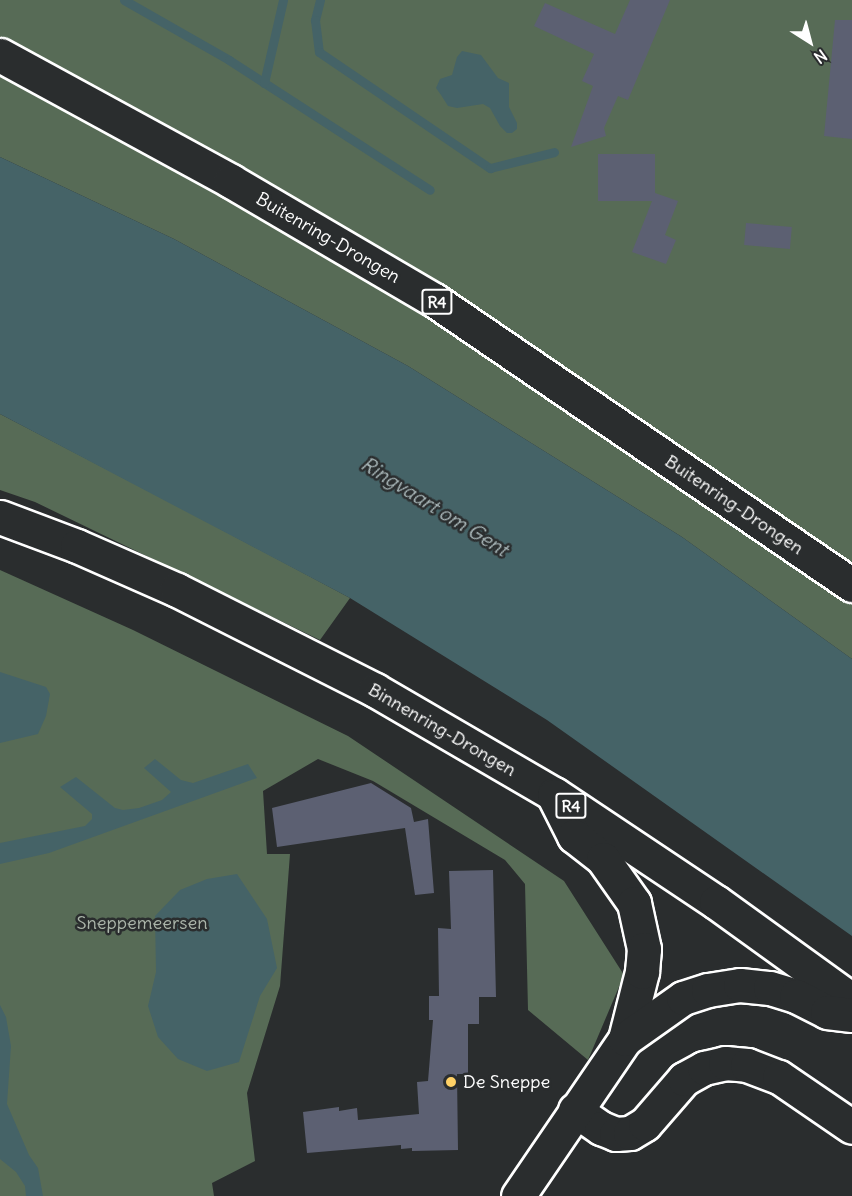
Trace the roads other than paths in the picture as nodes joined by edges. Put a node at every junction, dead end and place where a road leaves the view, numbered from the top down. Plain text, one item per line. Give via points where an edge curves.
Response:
1 (0, 56) edge
2 (0, 517) edge
3 (852, 585) edge
4 (554, 794) junction
5 (852, 1000) edge
6 (852, 1015) edge
7 (625, 1039) junction
8 (575, 1110) junction
9 (852, 1127) edge
10 (518, 1196) edge

1 - 3 main road, Buitenring-Drongen / R4 via 231,181 434,300
2 - 4 main road, Binnenring-Drongen / R4 via 77,546 274,638 375,690
4 - 5 main road, Binnenring-Drongen / R4 via 716,902
4 - 7 main road via 574,836 603,859 634,903 644,949
6 - 7 main road via 827,1012 770,988 740,985 683,998
7 - 8 main road
8 - 9 main road via 601,1128 616,1134 630,1133 645,1124 684,1079 714,1066 747,1065 779,1077
8 - 10 main road

